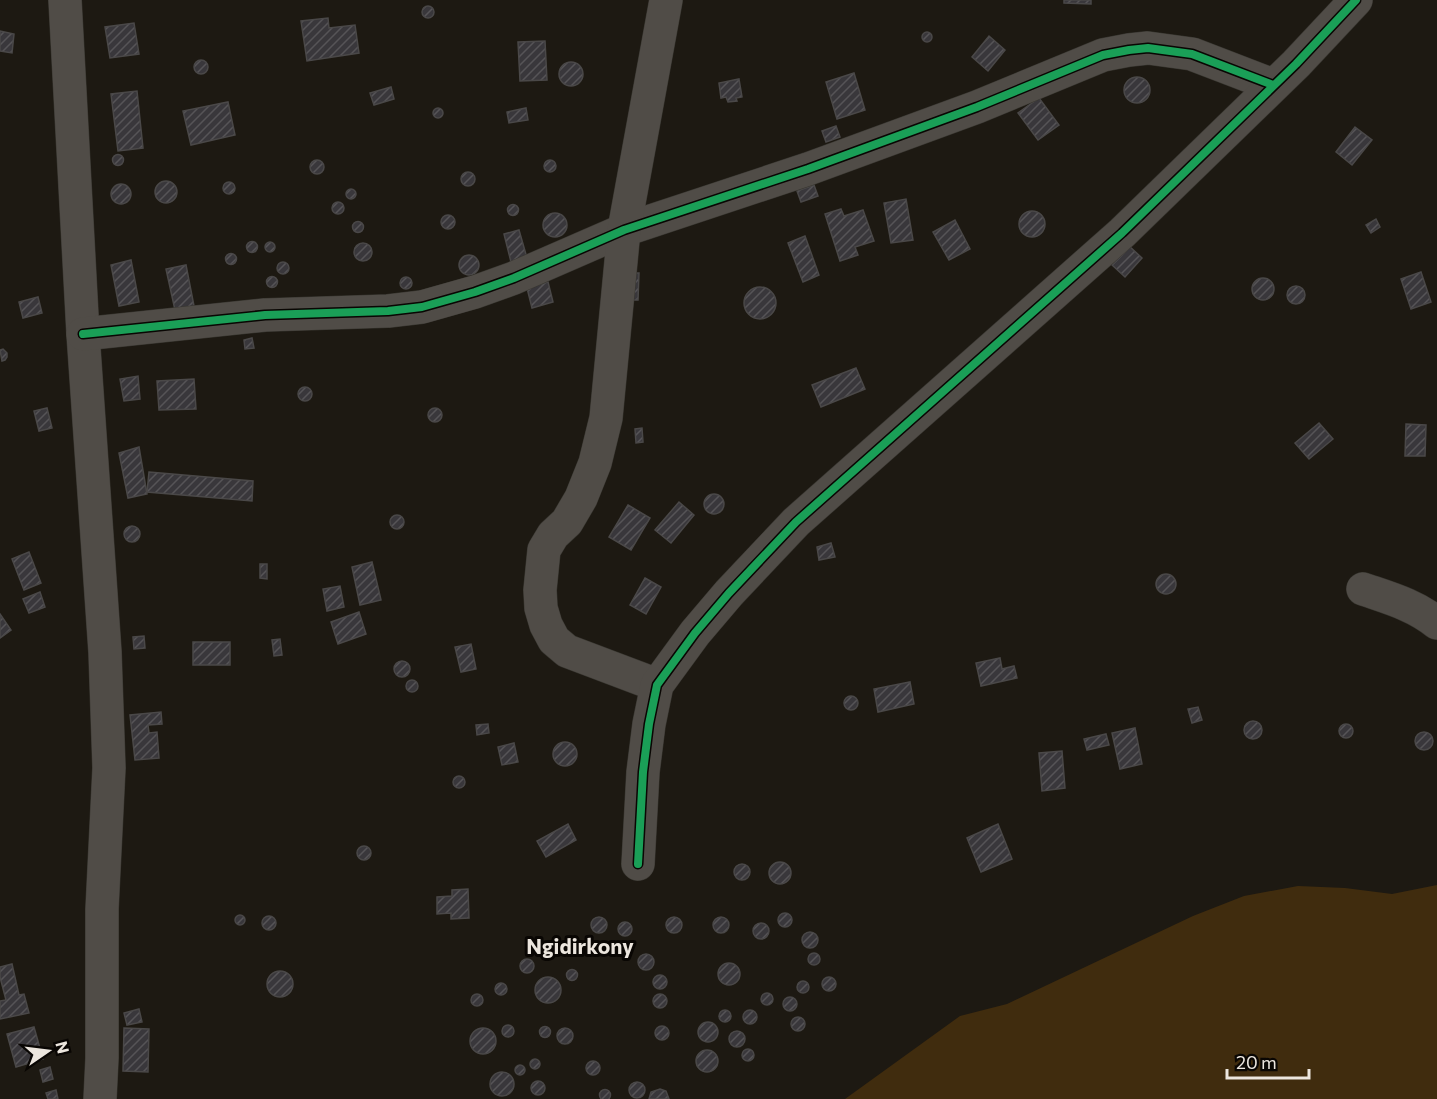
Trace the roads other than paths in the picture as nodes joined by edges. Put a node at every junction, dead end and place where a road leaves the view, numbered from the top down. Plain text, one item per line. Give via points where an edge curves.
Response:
1 (65, 0) edge
2 (666, 0) edge
3 (1356, 0) edge
4 (1273, 85) junction
5 (624, 230) junction
6 (83, 334) junction
7 (1363, 589) dead end
8 (1437, 623) edge
9 (657, 686) junction
10 (638, 864) dead end
11 (100, 1099) edge

1 - 6 street
2 - 5 street
3 - 4 street
4 - 5 street via 1192,54 1148,48 1112,53 808,169
4 - 9 street via 1122,233 796,522 701,625
5 - 6 street via 514,278 422,307 265,315
5 - 9 street via 606,418 581,498 544,550 541,608 554,640 567,651
6 - 11 street via 109,768 102,909
7 - 8 street via 1408,604
9 - 10 street via 643,772

